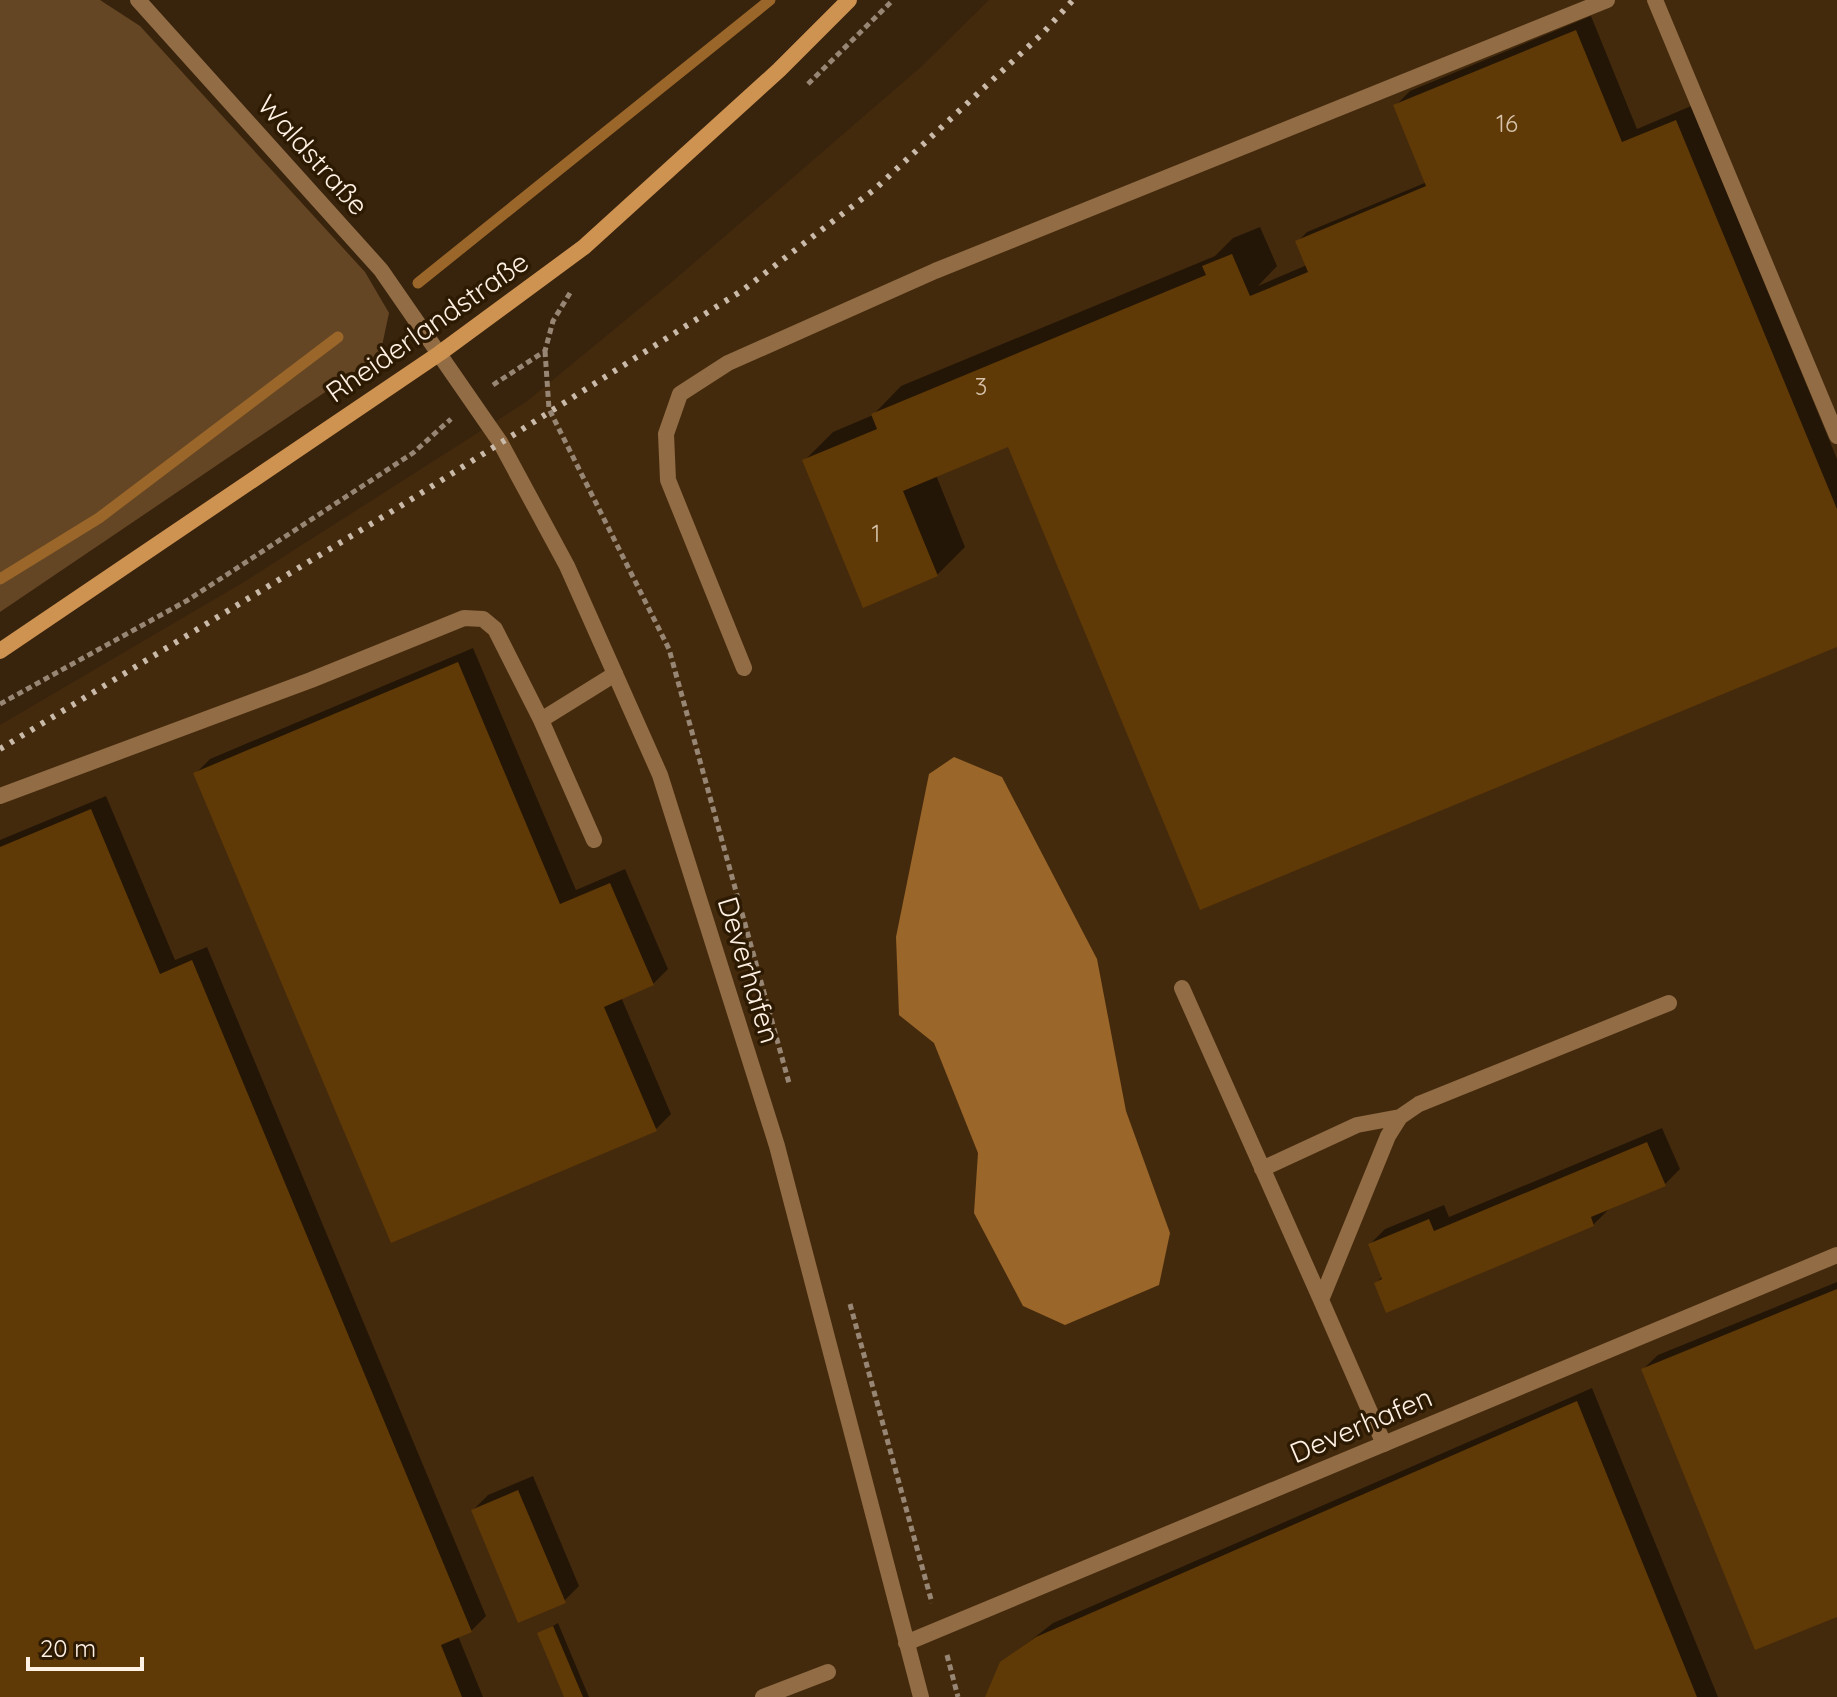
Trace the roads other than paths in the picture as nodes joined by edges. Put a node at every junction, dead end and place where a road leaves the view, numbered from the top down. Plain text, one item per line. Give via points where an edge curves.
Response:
1 (138, 0) edge
2 (849, 0) edge
3 (1607, 0) edge
4 (1655, 0) edge
5 (440, 353) junction
6 (1837, 436) edge
7 (0, 651) edge
8 (744, 668) dead end
9 (615, 674) junction
10 (541, 720) junction
11 (0, 796) edge
12 (594, 840) dead end
13 (1182, 988) dead end
14 (1669, 1003) dead end
15 (1400, 1117) junction
16 (1262, 1169) junction
17 (1837, 1255) edge
18 (1321, 1300) junction
19 (1384, 1444) junction
20 (906, 1643) junction
21 (828, 1672) dead end
22 (763, 1697) edge
23 (921, 1697) edge

1 - 5 street, Waldstraße via 381,270
2 - 5 main road, Rheiderlandstraße via 584,247
3 - 8 street via 935,271 728,363 680,394 666,434 668,480
4 - 6 street
5 - 7 main road, Rheiderlandstraße
5 - 9 street, Deverhafen via 500,442 567,566
9 - 10 street
9 - 20 street, Deverhafen via 660,775 777,1146
10 - 11 street via 495,629 483,619 464,618
10 - 12 street
13 - 16 street
14 - 15 street via 1419,1104
15 - 16 street via 1357,1125
15 - 18 street
16 - 18 street
17 - 19 street, Deverhafen
18 - 19 street
19 - 20 street, Deverhafen
20 - 23 street, Deverhafen
21 - 22 street

